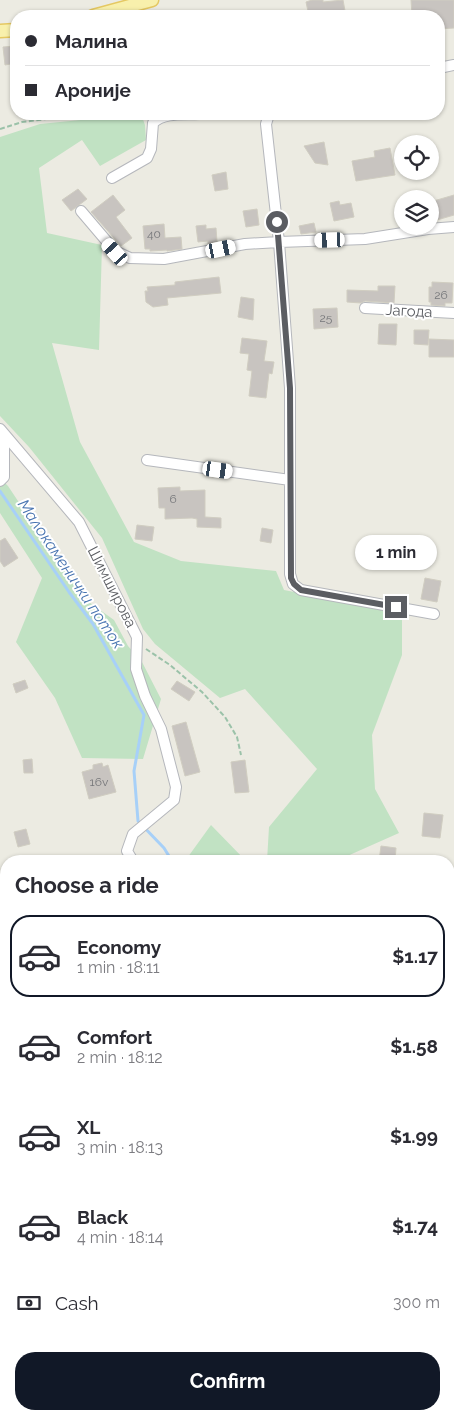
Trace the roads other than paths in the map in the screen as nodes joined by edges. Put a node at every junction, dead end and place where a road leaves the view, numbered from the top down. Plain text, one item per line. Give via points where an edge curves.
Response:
1 (152, 0) edge
2 (115, 10) edge
3 (156, 120) edge
4 (267, 120) edge
5 (112, 178) dead end
6 (81, 211) dead end
7 (454, 227) edge
8 (279, 242) junction
9 (365, 308) dead end
10 (454, 313) edge
11 (2, 432) edge
12 (147, 460) dead end
13 (0, 480) edge
14 (290, 480) junction
15 (434, 614) dead end
16 (129, 855) edge

1 - 2 main road
3 - 5 street via 147,158
4 - 8 street
6 - 8 street via 115,252 130,258 164,258 245,244
7 - 8 street via 365,239
8 - 14 street via 290,388
9 - 10 street, Јагода
11 - 13 street via 4,477
11 - 16 street, Шимширова via 80,522 137,637 136,669 162,729 176,787 174,800 133,834 127,852
12 - 14 street
14 - 15 street via 290,574 296,586 301,590

